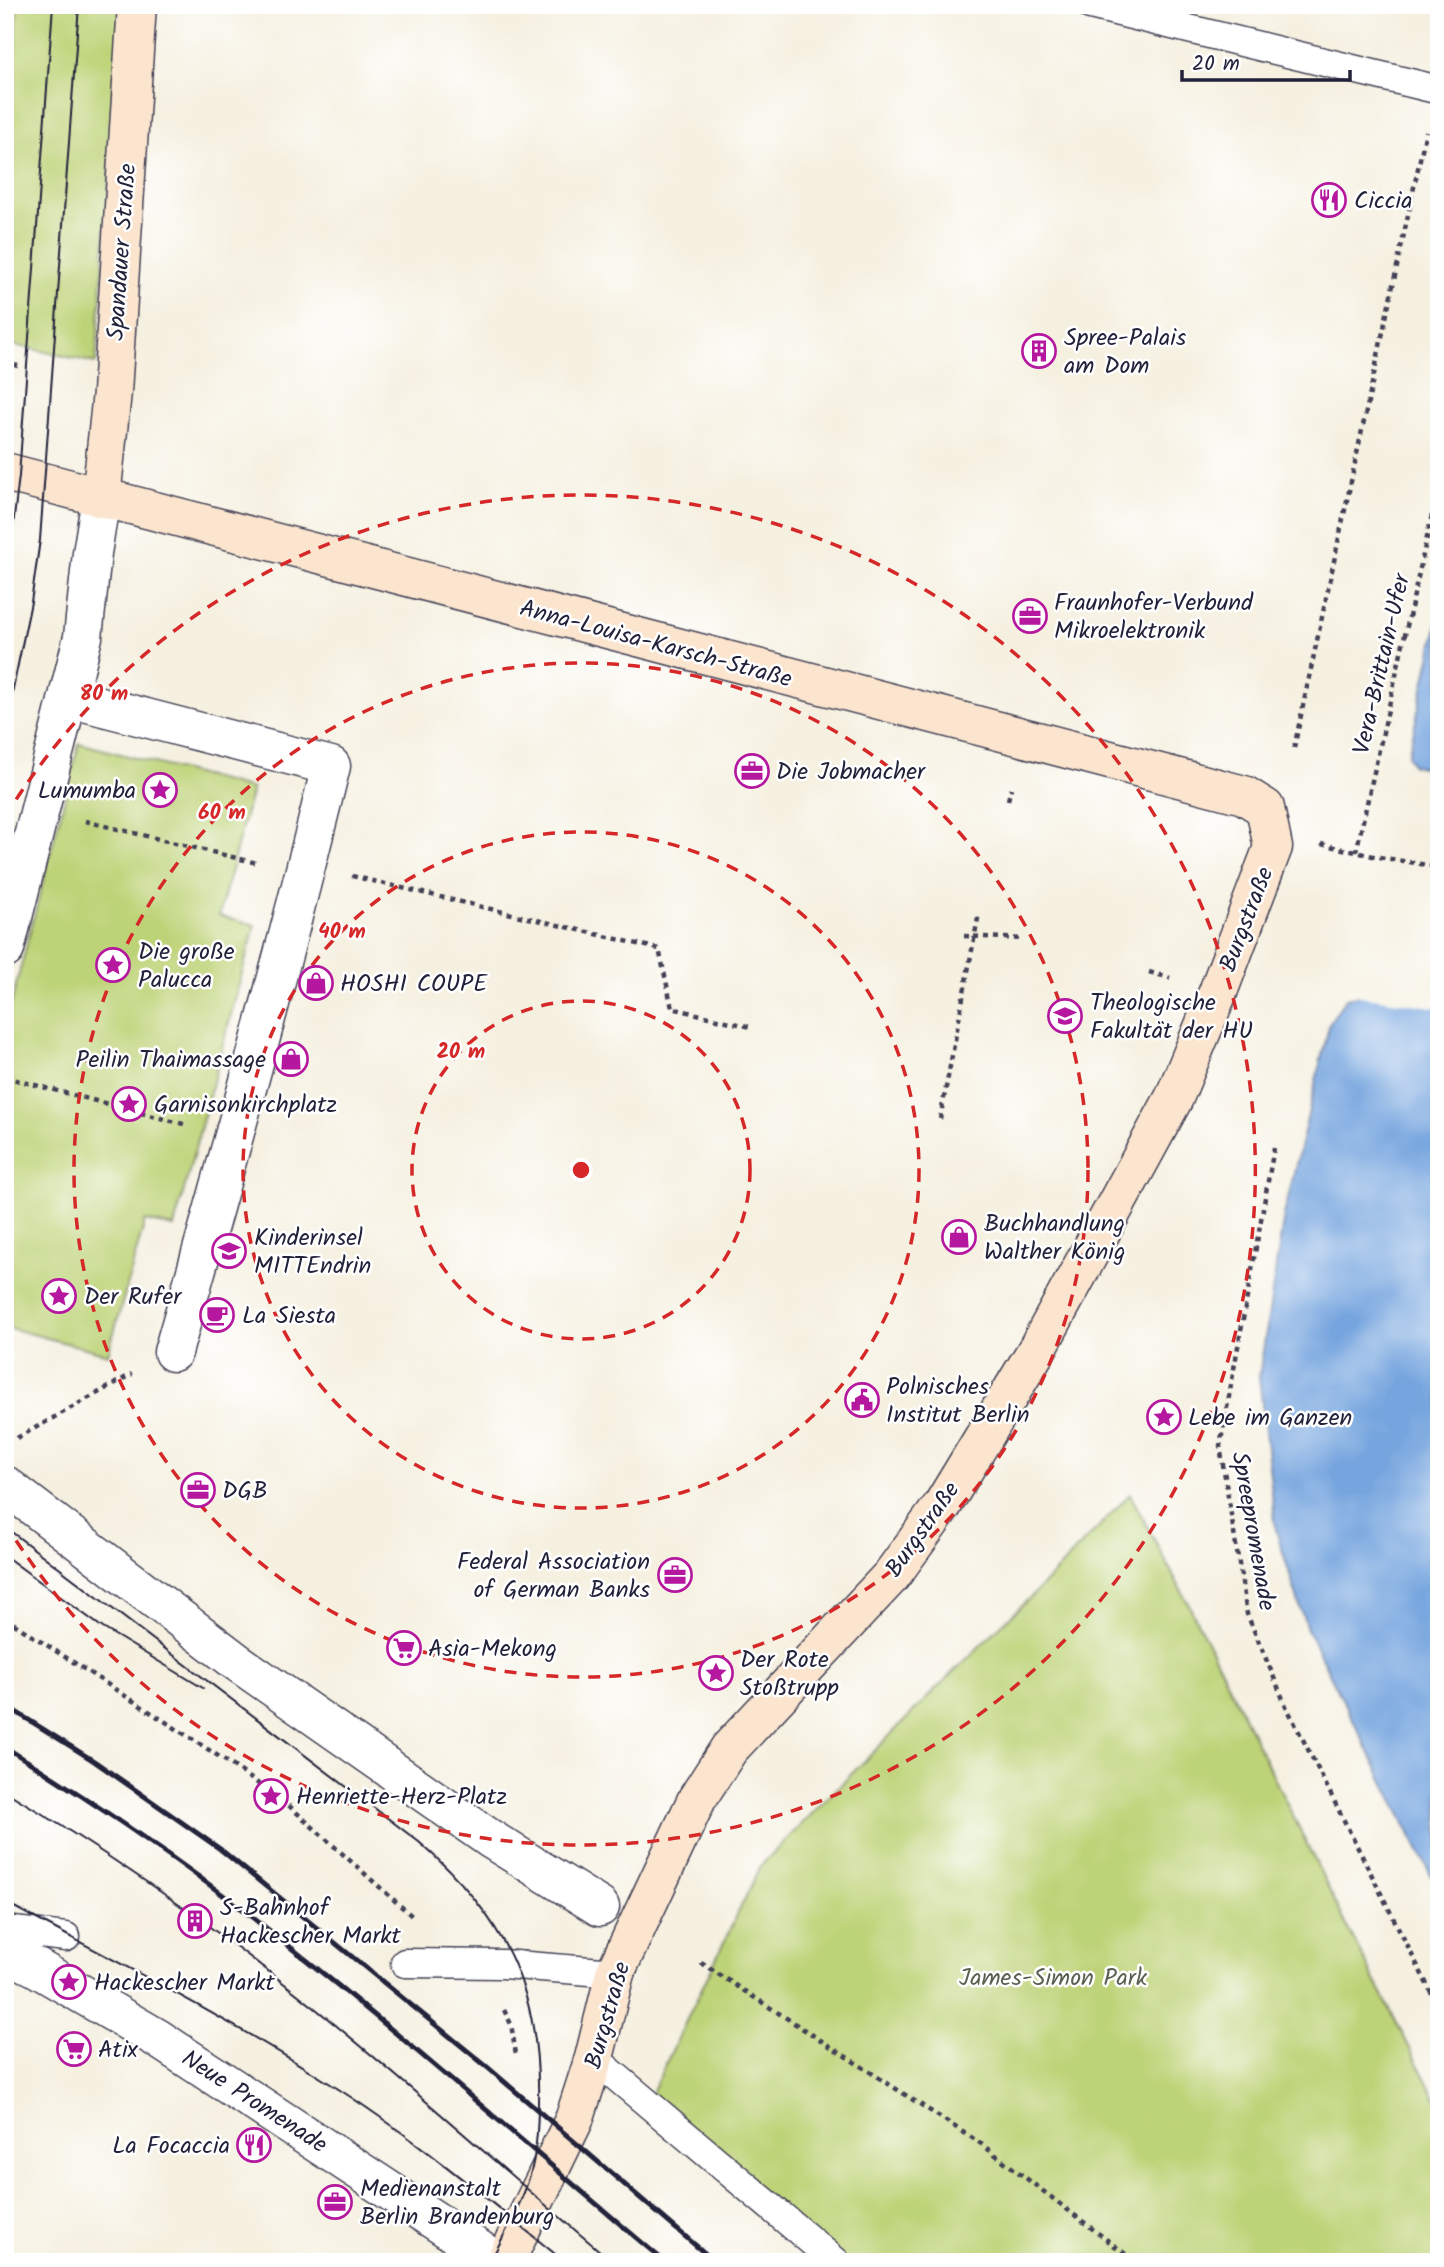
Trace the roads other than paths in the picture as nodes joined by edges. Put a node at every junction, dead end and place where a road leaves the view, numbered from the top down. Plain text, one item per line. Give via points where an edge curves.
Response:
1 (137, 5) edge
2 (1090, 5) edge
3 (1434, 89) road end
4 (5, 472) edge
5 (101, 498) junction
6 (69, 698) junction
7 (1273, 847) joint
8 (5, 949) edge
9 (173, 1352) road end
10 (5, 1485) edge
11 (600, 1907) dead end
12 (5, 1930) edge
13 (66, 1937) dead end
14 (5, 1952) edge
15 (405, 1963) dead end
16 (615, 1973) junction
17 (594, 2058) junction
18 (498, 2262) edge
19 (505, 2262) edge
20 (836, 2262) edge

1 - 5 street, Spandauer Straße
2 - 3 lane
4 - 5 street, Anna-Louisa-Karsch-Straße
5 - 6 street via 83,637
5 - 7 street, Anna-Louisa-Karsch-Straße via 1244,795 1265,808
6 - 8 street
6 - 9 street via 331,766 235,1140
7 - 16 street, Burgstraße via 1174,1098 1036,1351 942,1506 891,1576 729,1749 697,1799
10 - 11 street via 237,1662 489,1838
12 - 13 lane
14 - 18 street, Neue Promenade via 157,2038
15 - 16 lane via 503,1964
16 - 17 street, Burgstraße
17 - 19 street, Burgstraße via 574,2120
17 - 20 lane

